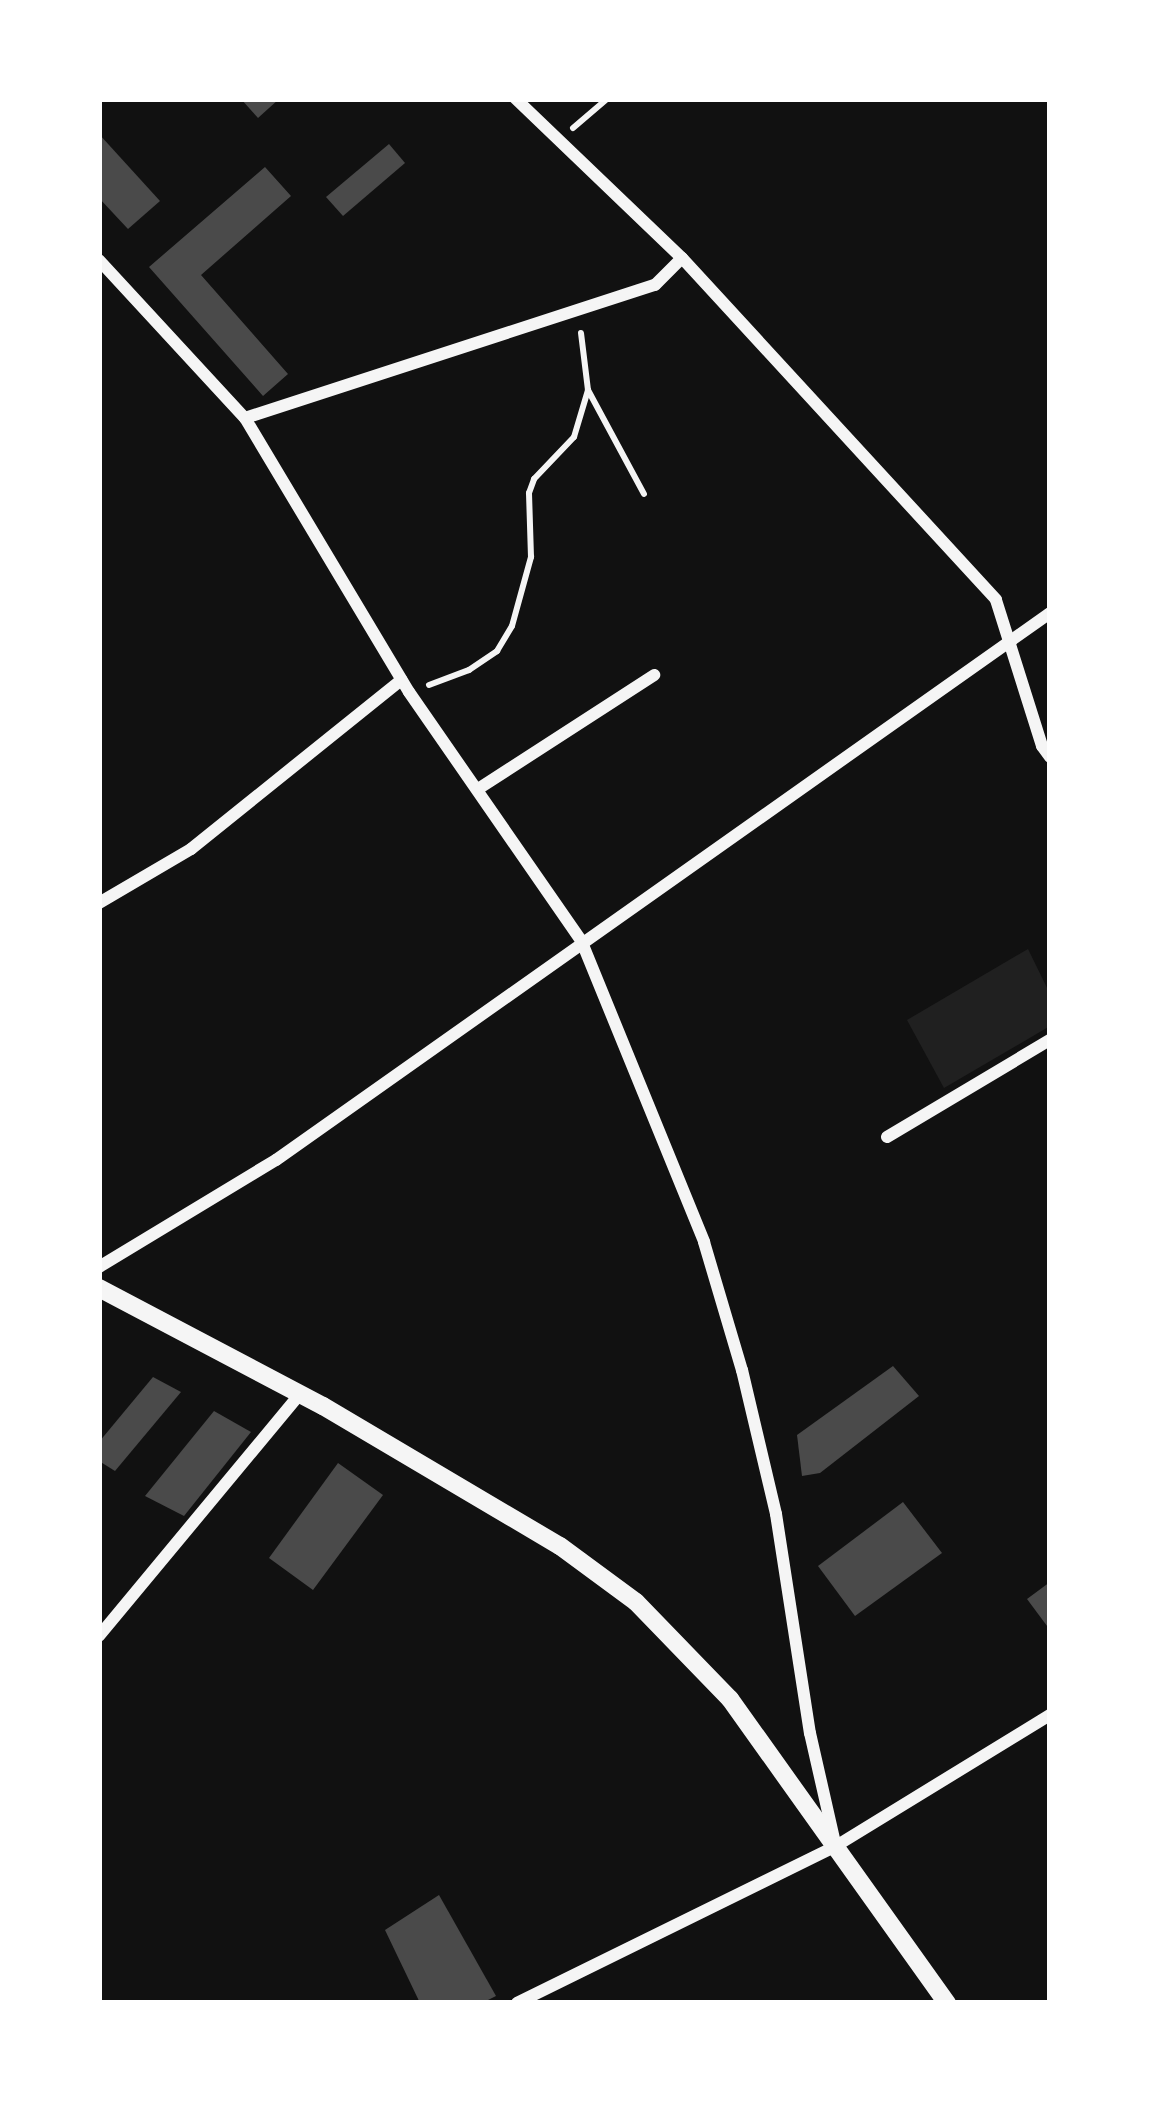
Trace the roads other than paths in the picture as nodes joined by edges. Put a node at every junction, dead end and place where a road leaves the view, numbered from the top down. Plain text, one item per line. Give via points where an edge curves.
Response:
1 (516, 99) edge
2 (682, 257) junction
3 (99, 260) edge
4 (245, 418) junction
5 (1050, 613) edge
6 (1013, 641) junction
7 (654, 675) dead end
8 (405, 686) junction
9 (1050, 757) edge
10 (478, 789) junction
11 (99, 903) edge
12 (581, 940) junction
13 (1050, 1040) edge
14 (887, 1137) dead end
15 (99, 1267) edge
16 (99, 1288) edge
17 (300, 1394) junction
18 (99, 1636) edge
19 (1050, 1715) edge
20 (836, 1846) junction
21 (517, 2003) edge
22 (947, 2003) edge

1 - 2 street
2 - 4 street via 655,285
2 - 6 street via 996,600
3 - 4 street
4 - 8 street
5 - 6 street
6 - 9 street
6 - 12 street
7 - 10 street
8 - 10 street
8 - 11 street via 191,849
10 - 12 street
12 - 15 street via 276,1160
12 - 20 street via 704,1242 742,1370
13 - 14 street
16 - 17 street
17 - 18 street
17 - 20 street via 560,1546 636,1602 730,1699
19 - 20 street
20 - 21 street
20 - 22 street

